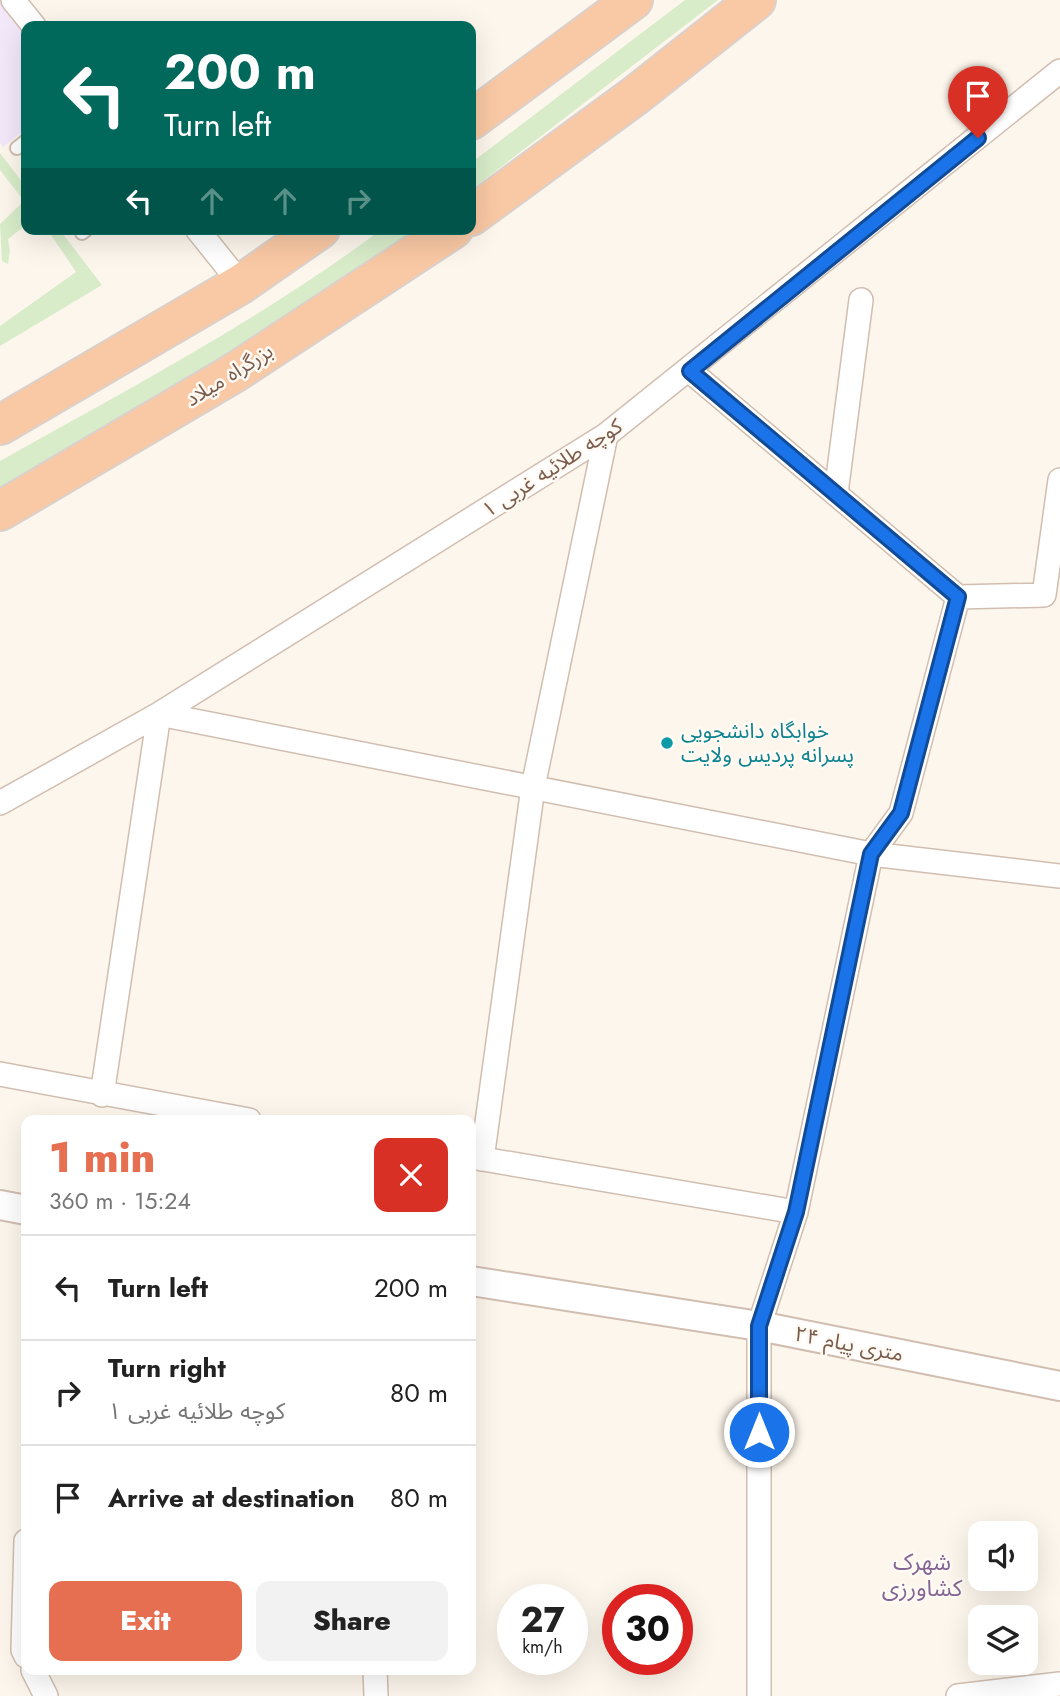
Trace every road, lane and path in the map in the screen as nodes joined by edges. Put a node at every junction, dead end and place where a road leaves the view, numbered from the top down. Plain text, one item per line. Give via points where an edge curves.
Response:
1 (13, 0) edge
2 (633, 0) edge
3 (756, 0) edge
4 (30, 21) edge
5 (1060, 71) edge
6 (476, 116) edge
7 (476, 212) edge
8 (202, 235) edge
9 (311, 235) edge
10 (444, 235) edge
11 (241, 284) junction
12 (861, 300) dead end
13 (690, 371) junction
14 (0, 425) edge
15 (606, 435) junction
16 (1060, 480) edge
17 (836, 493) junction
18 (0, 512) edge
19 (958, 597) junction
20 (159, 714) junction
21 (533, 787) junction
22 (0, 803) edge
23 (871, 854) junction
24 (1060, 876) edge
25 (0, 1074) edge
26 (102, 1095) junction
27 (220, 1115) edge
28 (477, 1158) edge
29 (0, 1205) edge
30 (21, 1209) edge
31 (796, 1212) junction
32 (476, 1282) edge
33 (759, 1326) junction
34 (1060, 1386) edge
35 (36, 1675) edge
36 (374, 1675) edge
37 (1060, 1684) edge
38 (46, 1696) edge
39 (376, 1696) edge
40 (759, 1696) edge
41 (958, 1696) edge

1 - 4 street
2 - 6 highway
3 - 7 highway
5 - 13 street, کوچه طلائیه غربی ۱
8 - 11 street
9 - 11 highway
10 - 18 highway, بزرگراه میلاد via 234,373
11 - 14 highway
12 - 17 street
13 - 15 street, کوچه طلائیه غربی ۱
13 - 17 street
15 - 20 street, کوچه طلائیه غربی ۱
15 - 21 street
16 - 19 street via 1044,595
17 - 19 street
19 - 23 street via 901,813
20 - 21 street
20 - 22 street, کوچه طلائیه غربی ۱
20 - 26 street
21 - 23 street
21 - 28 street
23 - 24 street
23 - 31 street
25 - 26 street
26 - 27 street
28 - 31 street
29 - 30 street
31 - 33 street
32 - 33 street, ۲۴ متری پیام
33 - 34 street, ۲۴ متری پیام
33 - 40 street
35 - 38 street
36 - 39 street
37 - 41 street

